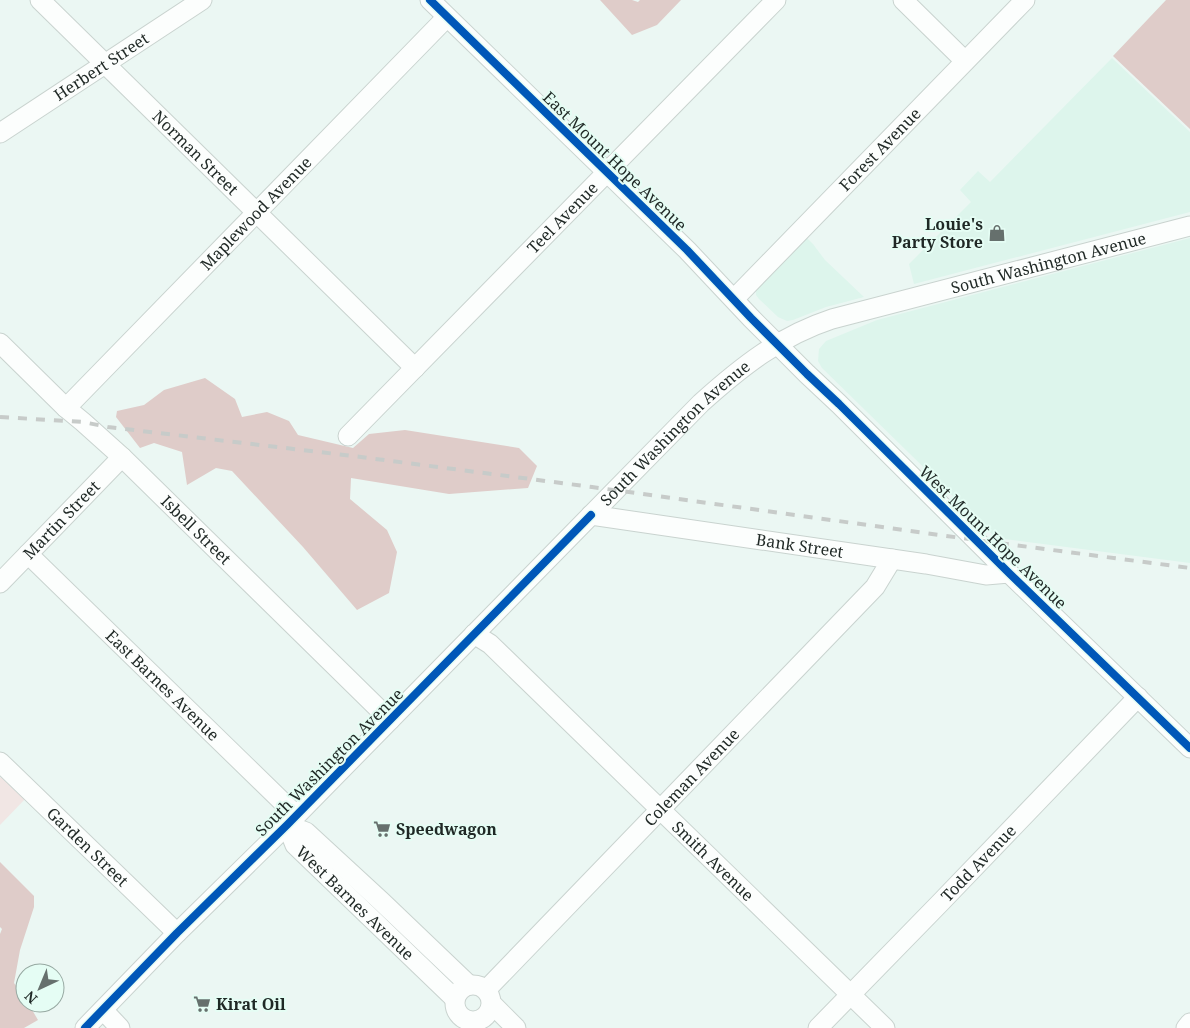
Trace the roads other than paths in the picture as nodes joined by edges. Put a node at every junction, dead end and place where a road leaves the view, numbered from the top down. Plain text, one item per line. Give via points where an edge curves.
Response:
1 (40, 0) edge
2 (202, 0) edge
3 (430, 0) edge
4 (776, 0) edge
5 (903, 0) edge
6 (1024, 0) edge
7 (448, 17) junction
8 (966, 61) junction
9 (105, 64) junction
10 (0, 133) edge
11 (607, 172) junction
12 (256, 213) junction
13 (1190, 226) edge
14 (734, 299) junction
15 (0, 343) edge
16 (777, 344) junction
17 (415, 368) junction
18 (66, 408) junction
19 (348, 436) dead end
20 (122, 457) junction
21 (591, 515) junction
22 (28, 554) junction
23 (892, 559) junction
24 (1009, 572) junction
25 (0, 583) edge
26 (474, 634) junction
27 (1138, 697) junction
28 (390, 720) junction
29 (1190, 748) edge
30 (0, 762) edge
31 (661, 810) junction
32 (292, 820) junction
33 (177, 933) junction
34 (482, 993) junction
35 (850, 994) junction
36 (455, 999) junction
37 (103, 1010) junction
38 (1190, 1023) edge
39 (468, 1024) edge
40 (85, 1028) edge
41 (120, 1028) edge
42 (516, 1028) edge
43 (818, 1028) edge
44 (885, 1028) edge
45 (1186, 1028) edge

1 - 9 street, Norman Street
2 - 9 street, Herbert Street
3 - 7 street, East Mount Hope Avenue
4 - 11 street, Teel Avenue
5 - 8 street
6 - 8 street, Forest Avenue
7 - 11 street, East Mount Hope Avenue
7 - 12 street, Maplewood Avenue
8 - 14 street, Forest Avenue
9 - 10 street, Herbert Street
9 - 12 street, Norman Street
11 - 14 street, East Mount Hope Avenue
11 - 17 street, Teel Avenue
12 - 17 street, Norman Street
12 - 18 street, Maplewood Avenue
13 - 16 street, South Washington Avenue via 832,319
14 - 16 street, East Mount Hope Avenue
15 - 18 street, Isbell Street
16 - 21 street, South Washington Avenue via 751,361 701,403
16 - 24 street, West Mount Hope Avenue
17 - 19 street, Teel Avenue
18 - 20 street, Isbell Street
20 - 22 street, Martin Street
20 - 28 street, Isbell Street
21 - 23 street, Bank Street
21 - 26 street, South Washington Avenue
22 - 25 street, Martin Street
22 - 32 street, East Barnes Avenue
23 - 24 street, Bank Street via 986,575
23 - 31 street, Coleman Avenue via 875,587
24 - 27 street, West Mount Hope Avenue
26 - 28 street, South Washington Avenue
26 - 31 street, Smith Avenue via 490,644
27 - 29 street, West Mount Hope Avenue
27 - 35 street, Todd Avenue
28 - 32 street, South Washington Avenue
30 - 33 street, Garden Street
31 - 34 street, Coleman Avenue
31 - 35 street, Smith Avenue
32 - 33 street, South Washington Avenue
32 - 34 street, West Barnes Avenue
32 - 36 street, West Barnes Avenue via 295,845
33 - 37 street, South Washington Avenue
34 - 36 street via 460,990
34 - 39 street via 491,1010 487,1016
34 - 42 street, West Barnes Avenue
35 - 43 street, Todd Avenue
35 - 44 street, Smith Avenue
36 - 39 street via 456,1009
37 - 40 street, South Washington Avenue
37 - 41 street
38 - 45 street

